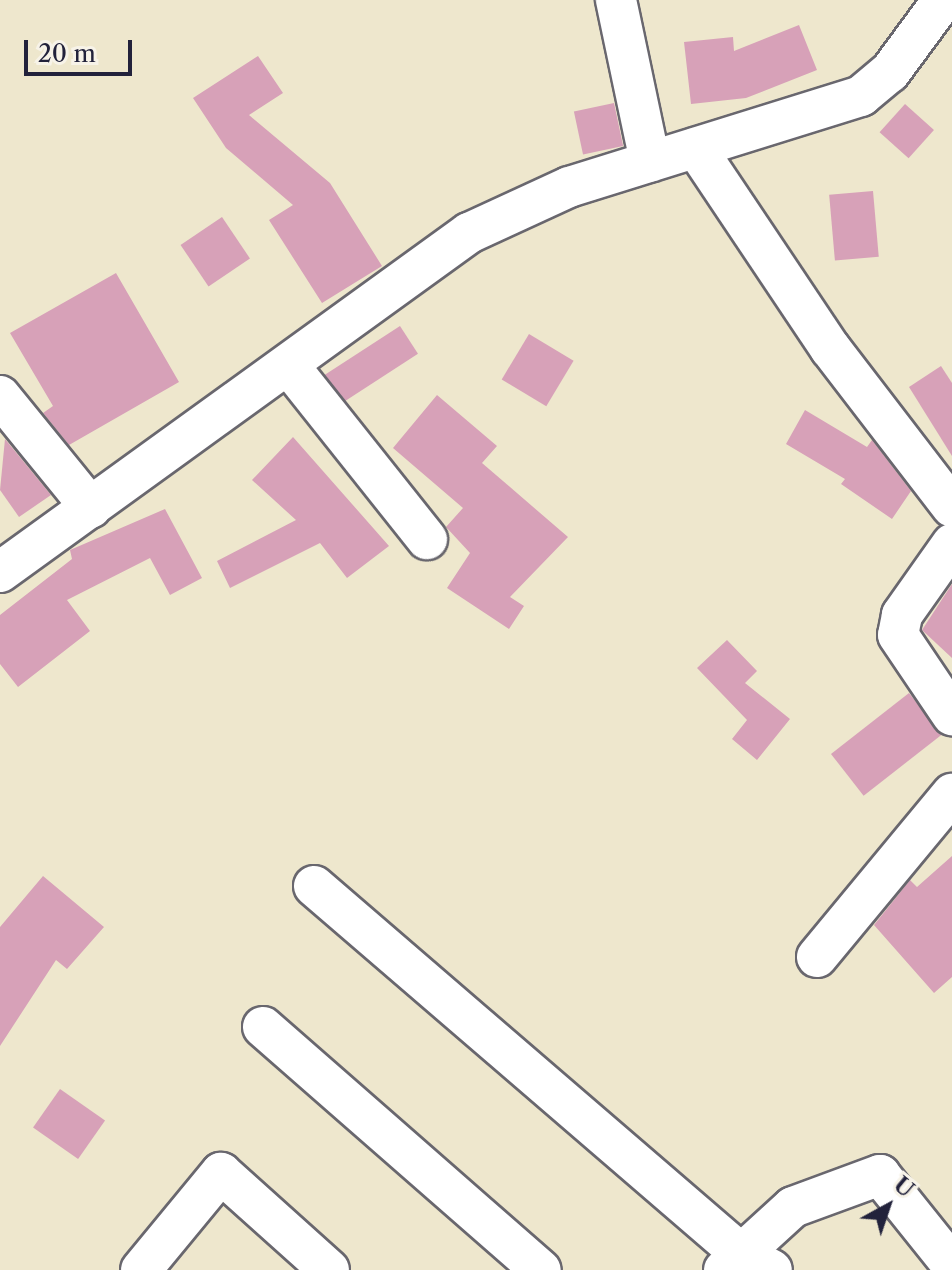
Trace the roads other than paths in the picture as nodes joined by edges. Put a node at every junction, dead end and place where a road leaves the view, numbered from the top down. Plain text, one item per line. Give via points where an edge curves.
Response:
1 (616, 0) edge
2 (943, 0) edge
3 (696, 148) junction
4 (650, 161) junction
5 (290, 367) junction
6 (0, 396) edge
7 (952, 507) edge
8 (91, 508) junction
9 (427, 539) dead end
10 (952, 544) edge
11 (0, 572) edge
12 (952, 715) edge
13 (952, 794) edge
14 (314, 886) dead end
15 (817, 957) dead end
16 (263, 1027) dead end
17 (745, 1264) edge
18 (952, 1265) edge
19 (141, 1270) edge
20 (329, 1270) edge
21 (541, 1270) edge

1 - 4 street
2 - 3 street via 890,72 861,96
3 - 4 street
3 - 7 street via 830,348
4 - 5 street via 516,208 469,233
5 - 8 street
5 - 9 street
6 - 8 street
8 - 11 street
10 - 12 street via 902,615 898,635
13 - 15 street
14 - 17 street
16 - 21 street
17 - 18 street via 793,1207 880,1175
19 - 20 street via 221,1173

